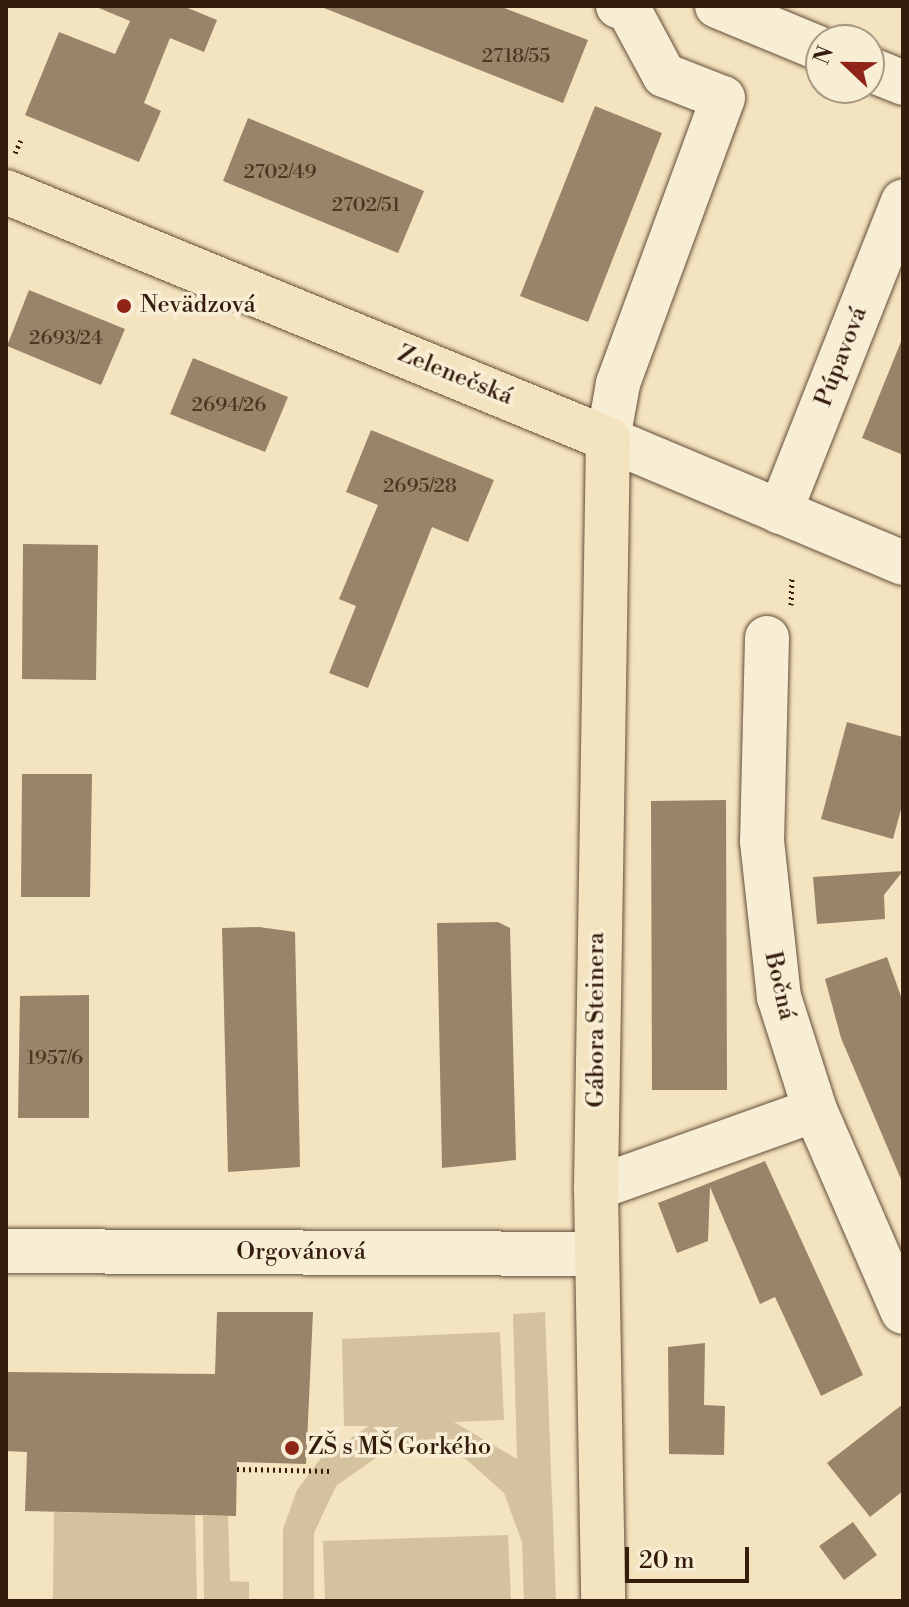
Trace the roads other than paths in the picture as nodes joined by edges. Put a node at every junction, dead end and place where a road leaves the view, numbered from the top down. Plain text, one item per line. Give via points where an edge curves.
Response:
1 (618, 6) edge
2 (717, 6) edge
3 (805, 42) edge
4 (6, 192) edge
5 (903, 201) edge
6 (608, 439) junction
7 (780, 512) junction
8 (903, 563) edge
9 (767, 638) dead end
10 (815, 1110) junction
11 (596, 1188) junction
12 (6, 1251) edge
13 (596, 1254) junction
14 (903, 1312) edge
15 (603, 1601) edge

1 - 6 street via 629,10 664,75 723,98 618,384
2 - 3 street
4 - 6 main road, Zelenečská
5 - 7 street, Púpavová
6 - 7 street, Zelenečská
6 - 11 main road, Gábora Steinera
7 - 8 street, Zelenečská
9 - 10 street, Bočná via 766,924 779,997
10 - 11 street
10 - 14 street, Bočná
11 - 13 main road, Gábora Steinera
12 - 13 street, Orgovánová
13 - 15 main road, Gábora Steinera

